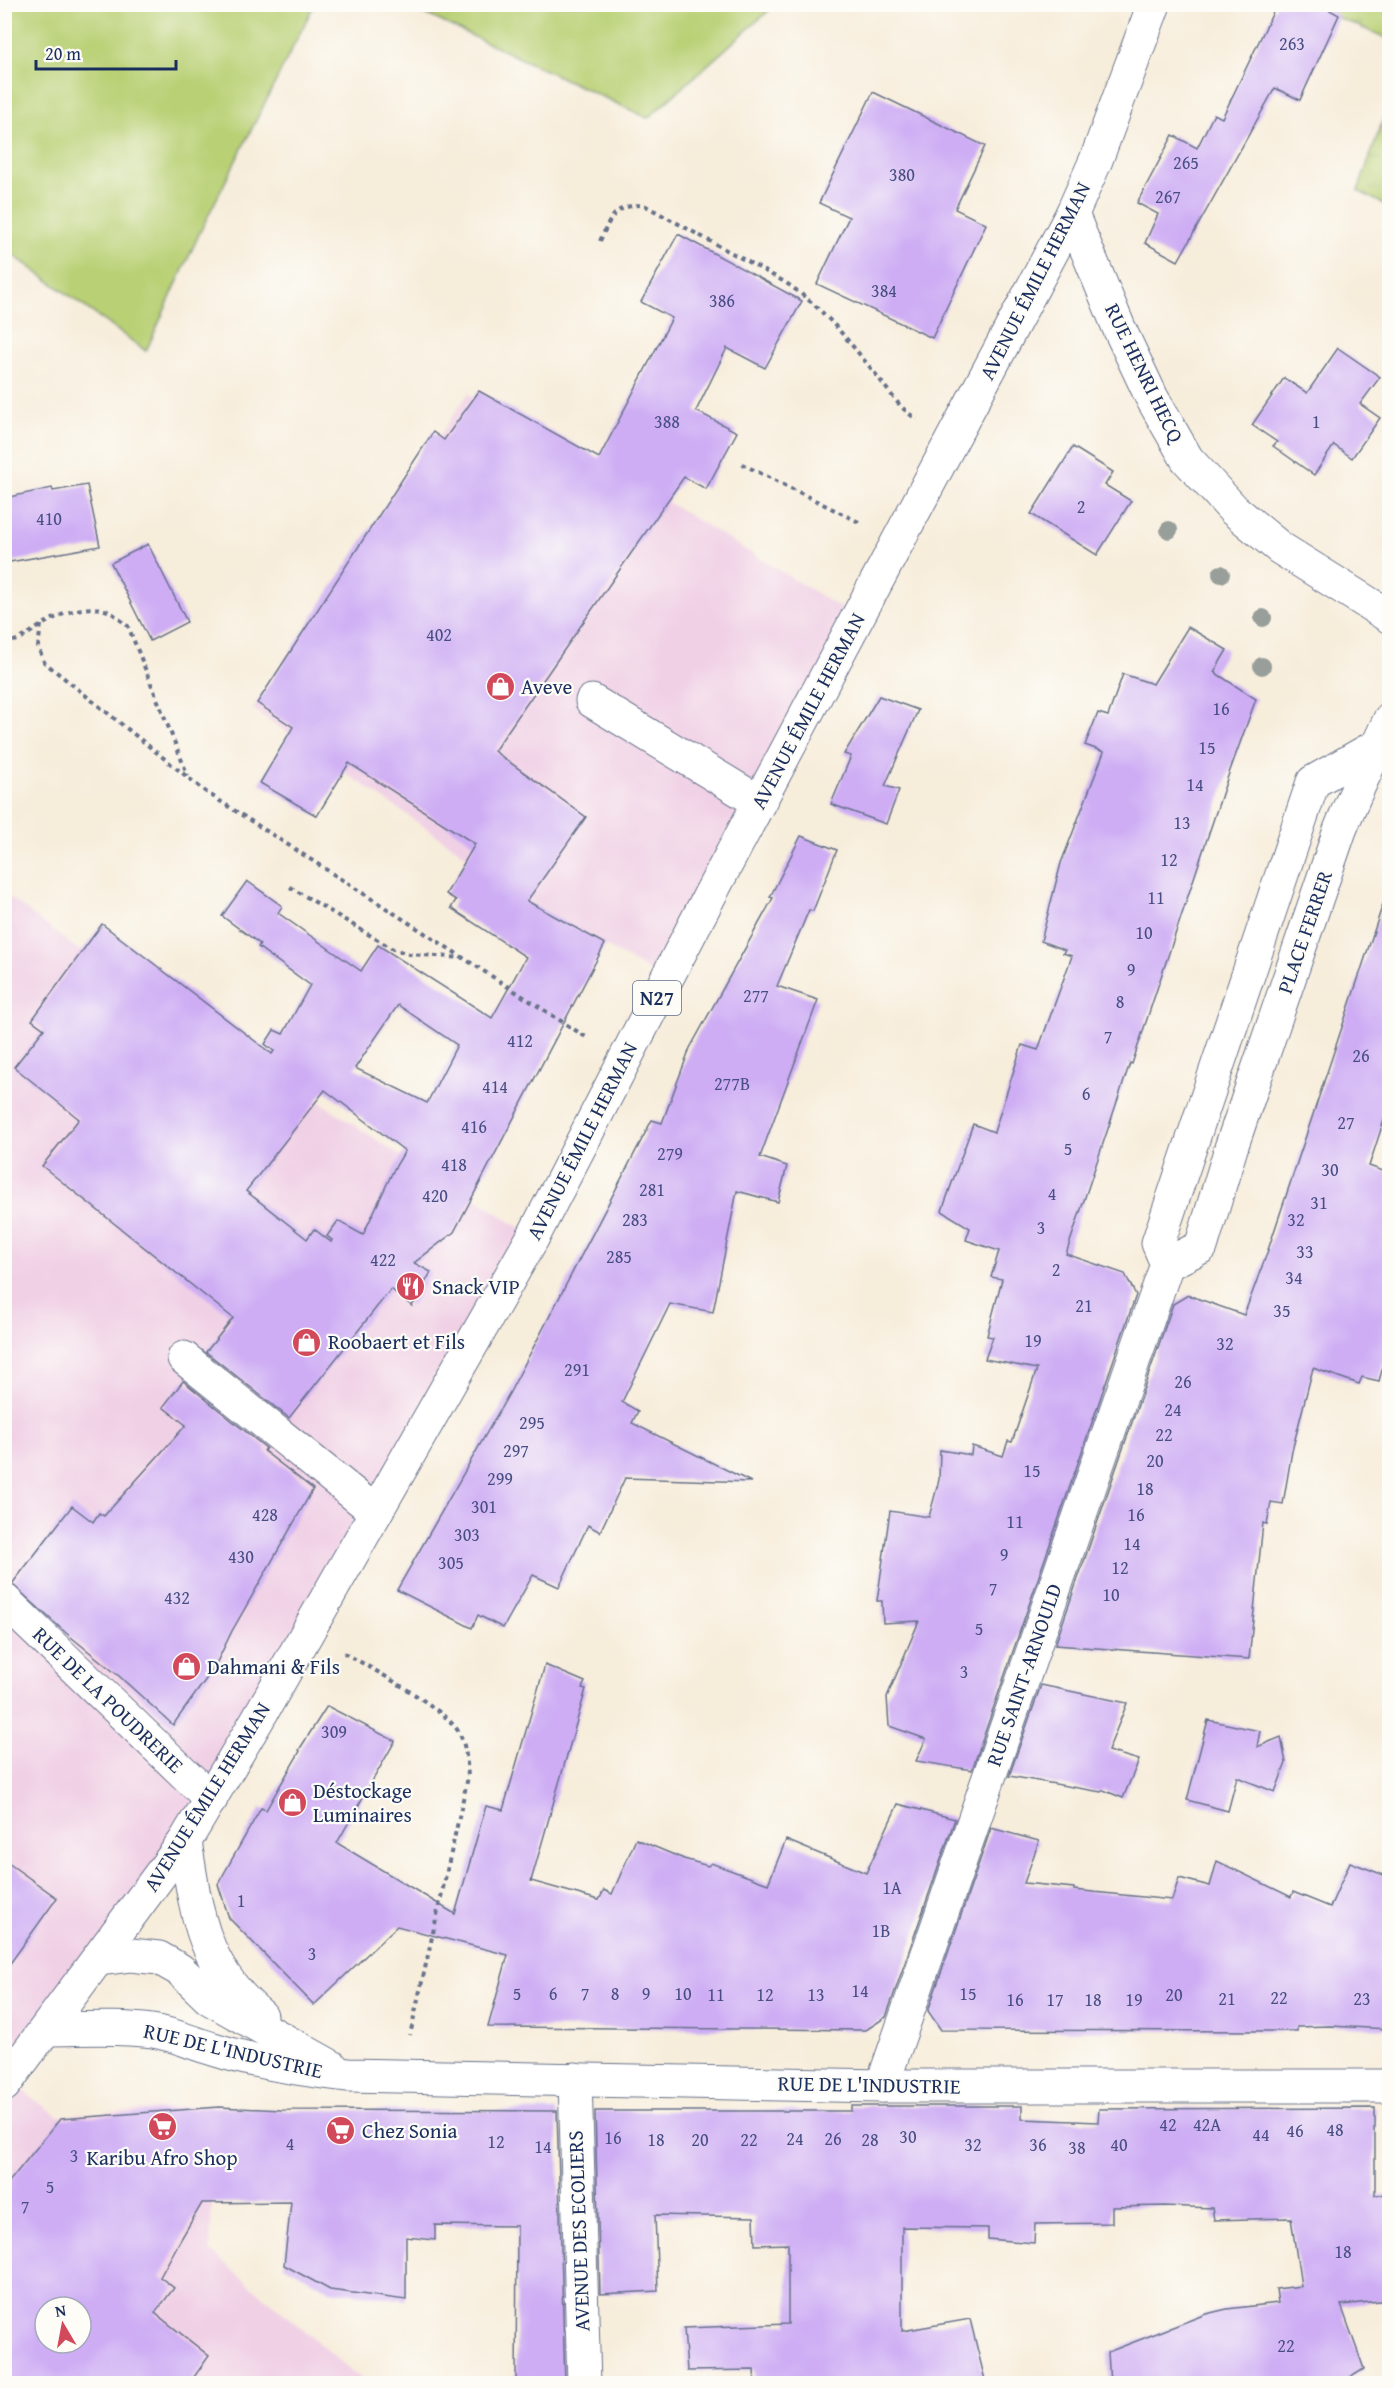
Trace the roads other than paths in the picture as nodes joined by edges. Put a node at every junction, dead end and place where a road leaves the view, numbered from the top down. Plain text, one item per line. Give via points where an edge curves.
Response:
1 (1154, 4) edge
2 (1072, 214) junction
3 (1389, 617) edge
4 (592, 701) dead end
5 (1386, 738) edge
6 (759, 802) junction
7 (1167, 1264) joint
8 (184, 1358) dead end
9 (376, 1512) junction
10 (4, 1600) edge
11 (210, 1799) junction
12 (185, 1841) junction
13 (100, 1959) junction
14 (47, 2029) junction
15 (296, 2047) junction
16 (348, 2075) junction
17 (575, 2079) junction
18 (4, 2085) edge
19 (882, 2086) junction
20 (1389, 2086) edge
21 (584, 2384) edge

1 - 2 street, AVENUE ÉMILE HERMAN / N27
2 - 3 street, RUE HENRI HECQ via 1152,398 1187,459 1234,510 1280,548
2 - 6 street, AVENUE ÉMILE HERMAN / N27
4 - 6 street
5 - 7 street, PLACE FERRER via 1313,782 1158,1243
6 - 9 street, AVENUE ÉMILE HERMAN / N27 via 533,1237
7 - 19 street, RUE SAINT-ARNOULD
8 - 9 street
9 - 11 street, AVENUE ÉMILE HERMAN / N27
10 - 11 street, RUE DE LA POUDRERIE
11 - 12 street, AVENUE ÉMILE HERMAN / N27
12 - 13 street, AVENUE ÉMILE HERMAN / N27
12 - 15 street, RUE DE L'INDUSTRIE via 197,1916 224,1978 250,2008
13 - 14 street, N27
13 - 15 street, RUE DE L'INDUSTRIE via 130,1955 159,1958 180,1970 210,1998
14 - 16 street, RUE DE L'INDUSTRIE via 152,2031 296,2069
14 - 18 street, N27
15 - 16 street, RUE DE L'INDUSTRIE
16 - 17 street, RUE DE L'INDUSTRIE
17 - 19 street, RUE DE L'INDUSTRIE
17 - 21 street, AVENUE DES ECOLIERS
19 - 20 street, RUE DE L'INDUSTRIE

